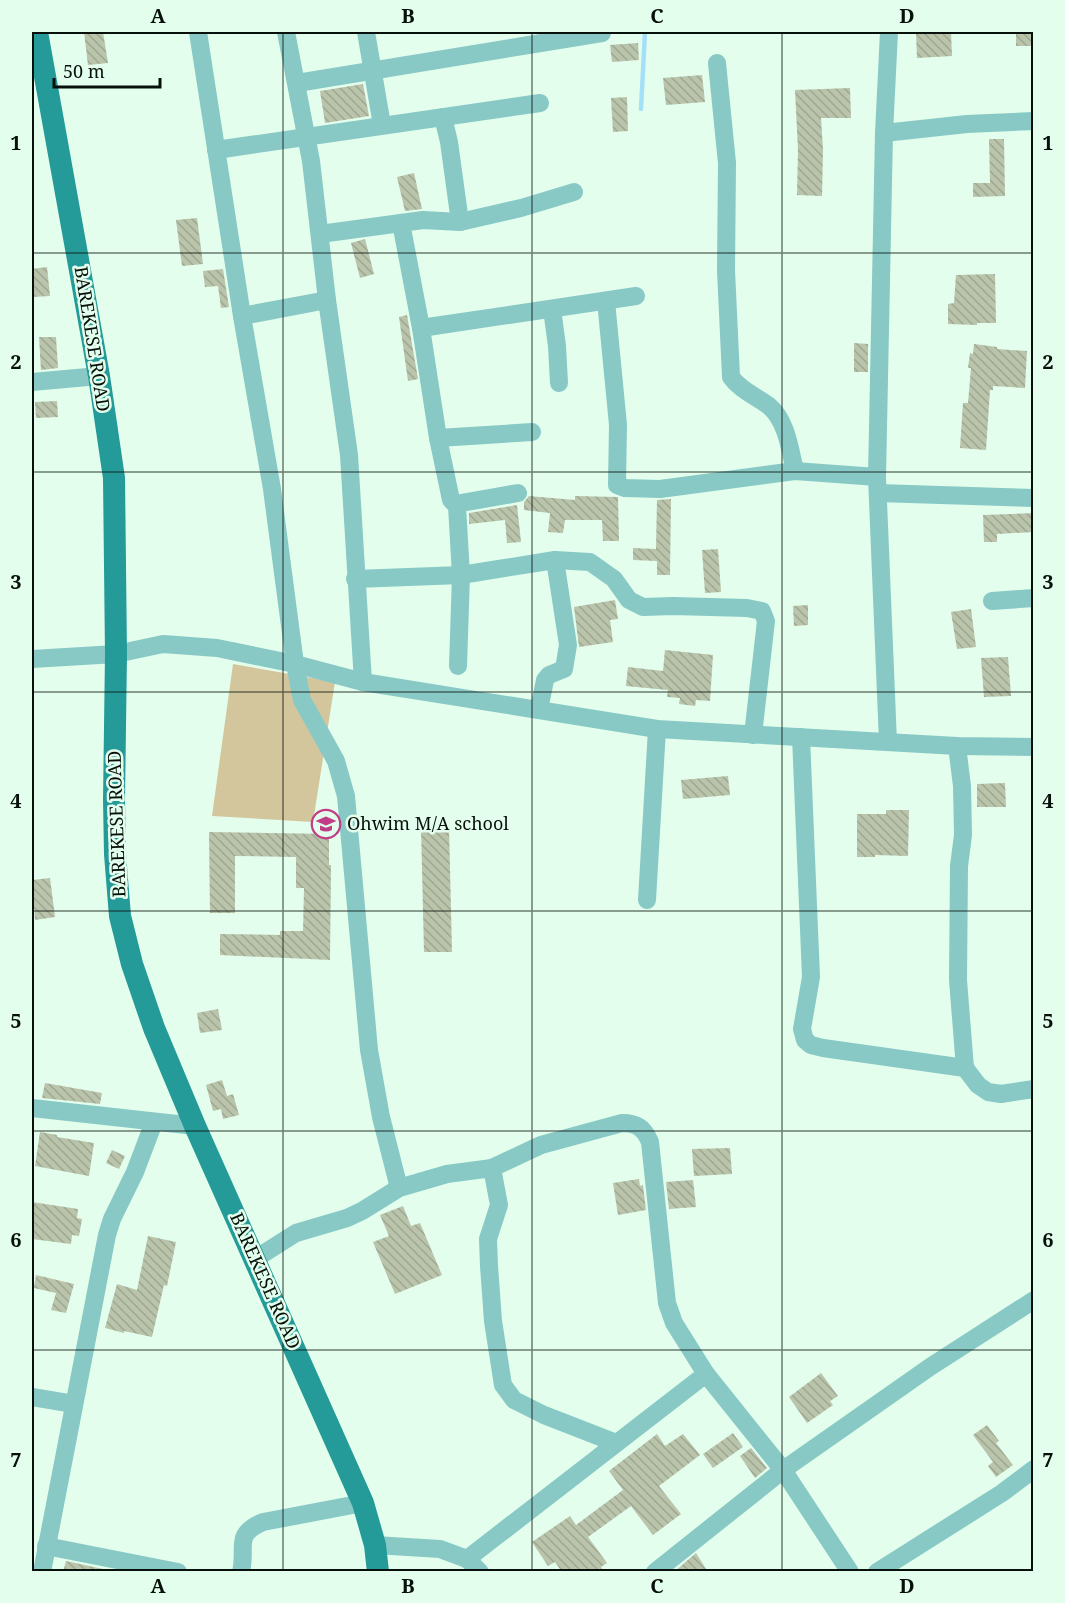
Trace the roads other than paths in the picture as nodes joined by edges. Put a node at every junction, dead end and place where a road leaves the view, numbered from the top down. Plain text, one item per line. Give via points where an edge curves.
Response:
1 (37, 32) edge
2 (198, 32) edge
3 (285, 32) edge
4 (366, 32) edge
5 (889, 32) edge
6 (602, 33) edge
7 (717, 63) dead end
8 (374, 70) junction
9 (297, 82) junction
10 (540, 103) dead end
11 (443, 117) junction
12 (1034, 121) edge
13 (382, 125) junction
14 (884, 134) junction
15 (306, 136) junction
16 (216, 150) junction
17 (574, 192) dead end
18 (460, 222) junction
19 (401, 223) junction
20 (320, 234) junction
21 (636, 296) dead end
22 (327, 300) junction
23 (606, 301) junction
24 (552, 309) junction
25 (242, 316) junction
26 (422, 328) junction
27 (99, 376) junction
28 (32, 382) edge
29 (559, 383) dead end
30 (532, 432) dead end
31 (438, 438) junction
32 (795, 471) junction
33 (877, 485) junction
34 (518, 494) dead end
35 (1034, 498) edge
36 (458, 506) junction
37 (555, 561) junction
38 (460, 575) junction
39 (355, 579) junction
40 (1034, 598) edge
41 (992, 601) dead end
42 (116, 654) junction
43 (32, 659) edge
44 (295, 664) junction
45 (458, 666) dead end
46 (363, 682) junction
47 (539, 710) junction
48 (657, 729) junction
49 (753, 735) junction
50 (801, 737) junction
51 (888, 742) junction
52 (957, 746) junction
53 (1034, 747) edge
54 (647, 900) dead end
55 (965, 1068) junction
56 (1034, 1089) edge
57 (32, 1108) edge
58 (154, 1122) junction
59 (195, 1126) junction
60 (492, 1168) junction
61 (399, 1188) junction
62 (255, 1259) junction
63 (1034, 1300) edge
64 (706, 1374) junction
65 (32, 1397) edge
66 (74, 1404) junction
67 (616, 1443) junction
68 (1034, 1469) edge
69 (783, 1470) junction
70 (363, 1503) junction
71 (375, 1545) junction
72 (46, 1546) junction
73 (467, 1559) junction
74 (42, 1572) edge
75 (178, 1572) edge
76 (241, 1572) edge
77 (378, 1572) edge
78 (480, 1572) edge
79 (655, 1572) edge
80 (850, 1572) edge
81 (877, 1572) edge

1 - 27 main road, BAREKESE ROAD
2 - 16 street
3 - 9 street
4 - 8 street
5 - 14 street
6 - 8 street
7 - 32 street via 727,162 726,270 731,377 738,387 771,408 784,427
8 - 9 street
8 - 13 street
9 - 15 street
10 - 11 street
11 - 13 street
11 - 18 street
12 - 14 street
13 - 15 street
14 - 33 street
15 - 16 street
15 - 20 street
16 - 25 street
17 - 18 street
18 - 19 street
19 - 20 street
19 - 26 street
20 - 22 street
21 - 23 street
22 - 25 street
22 - 39 street via 349,454
23 - 24 street
23 - 32 street via 618,425 617,485 660,489
24 - 26 street
24 - 29 street
25 - 44 street via 272,489
26 - 31 street
27 - 28 street
27 - 42 main road, BAREKESE ROAD via 114,478
30 - 31 street
31 - 36 street via 451,500
32 - 33 street
33 - 35 street
33 - 51 street
34 - 36 street via 461,502
36 - 38 street
37 - 38 street
37 - 47 street via 568,645 564,669 545,680
37 - 49 street via 590,562 614,579 628,600 643,607 762,611 766,621
38 - 39 street
38 - 45 street
39 - 46 street
40 - 41 street
42 - 43 street
42 - 44 street via 163,644 217,648
42 - 59 main road, BAREKESE ROAD via 114,800 120,916 154,1028
44 - 46 street
44 - 61 street via 302,700 336,760 346,796 369,1050
46 - 47 street
47 - 48 street
48 - 49 street
48 - 54 street
49 - 50 street
50 - 51 street
50 - 55 street via 811,977 802,1029 804,1040 823,1048
51 - 52 street
52 - 53 street
52 - 55 street via 963,835 958,980
55 - 56 street via 988,1092
57 - 58 street
58 - 59 street
58 - 66 street via 107,1235
59 - 62 main road, BAREKESE ROAD
60 - 61 street via 447,1174
60 - 64 street via 541,1145 622,1124 640,1127 650,1142 667,1303 674,1323
60 - 67 street via 499,1205 488,1239 488,1257 503,1384 514,1400
61 - 62 street via 347,1218 296,1233
62 - 70 main road, BAREKESE ROAD
63 - 69 street
64 - 67 street
64 - 69 street
65 - 66 street
66 - 72 street
67 - 73 street
68 - 81 street
69 - 79 street
69 - 80 street
70 - 71 main road, BAREKESE ROAD
70 - 76 street via 252,1527 242,1540
71 - 73 street via 440,1549
71 - 77 main road, BAREKESE ROAD
72 - 74 street
72 - 75 street
73 - 78 street

